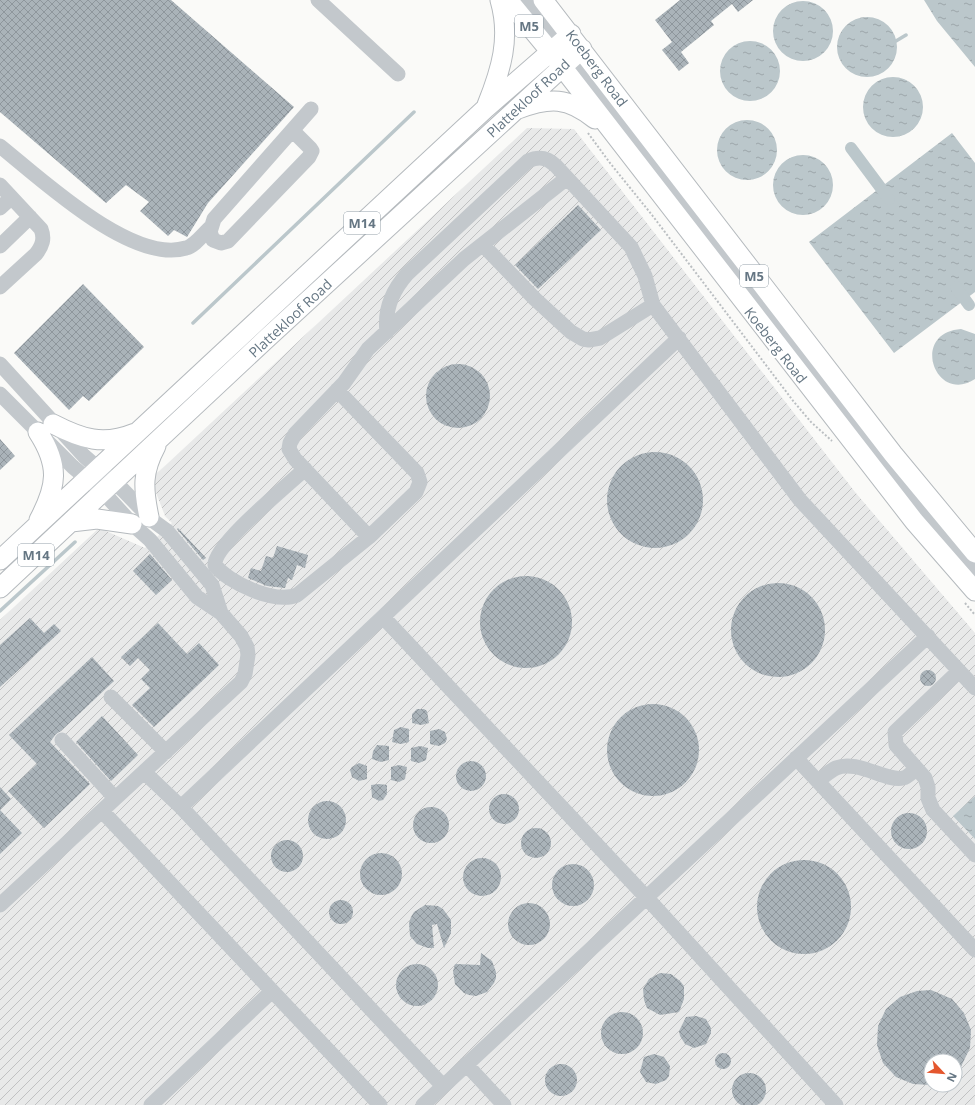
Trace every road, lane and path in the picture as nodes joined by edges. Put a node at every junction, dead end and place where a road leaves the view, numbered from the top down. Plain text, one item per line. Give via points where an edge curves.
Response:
1 (318, 0) edge
2 (500, 0) edge
3 (508, 0) edge
4 (524, 0) edge
5 (543, 0) edge
6 (565, 51) junction
7 (398, 74) dead end
8 (486, 108) junction
9 (311, 109) dead end
10 (512, 112) junction
11 (293, 131) junction
12 (587, 132) dead end
13 (611, 132) junction
14 (0, 146) edge
15 (567, 178) junction
16 (0, 185) edge
17 (11, 198) junction
18 (0, 208) edge
19 (30, 217) junction
20 (211, 227) junction
21 (483, 245) junction
22 (0, 246) edge
23 (0, 287) edge
24 (653, 305) junction
25 (387, 332) junction
26 (679, 338) junction
27 (0, 364) edge
28 (337, 390) junction
29 (0, 394) edge
30 (46, 428) junction
31 (140, 431) junction
32 (161, 438) junction
33 (834, 443) dead end
34 (305, 469) junction
35 (93, 474) junction
36 (108, 487) junction
37 (149, 517) junction
38 (71, 522) junction
39 (132, 524) junction
40 (34, 528) junction
41 (369, 537) junction
42 (975, 553) edge
43 (0, 560) edge
44 (975, 572) edge
45 (223, 573) junction
46 (212, 585) junction
47 (0, 588) edge
48 (968, 595) edge
49 (197, 597) junction
50 (221, 613) junction
51 (975, 614) edge
52 (383, 617) junction
53 (928, 636) junction
54 (959, 671) junction
55 (975, 688) edge
56 (111, 697) dead end
57 (62, 740) dead end
58 (166, 752) junction
59 (796, 758) junction
60 (916, 769) junction
61 (144, 772) junction
62 (818, 781) junction
63 (115, 798) junction
64 (181, 808) junction
65 (102, 811) junction
66 (975, 855) edge
67 (646, 897) junction
68 (0, 905) edge
69 (975, 950) edge
70 (272, 991) junction
71 (466, 1064) junction
72 (443, 1086) junction
73 (151, 1105) edge
74 (380, 1105) edge
75 (423, 1105) edge
76 (504, 1105) edge
77 (836, 1105) edge

1 - 7 street
2 - 8 main road via 505,25 505,49
3 - 6 main road, Koeberg Road / M5
4 - 6 street
5 - 6 main road, Koeberg Road / M5
6 - 8 main road, Plattekloof Road / M14
6 - 10 main road, Plattekloof Road / M14
6 - 13 main road, Koeberg Road / M5
6 - 42 main road, Koeberg Road / M5 via 693,196 893,454
6 - 44 street via 926,515
8 - 31 main road, Plattekloof Road / M14
9 - 11 street
10 - 13 main road via 543,101 560,100 584,110
10 - 32 main road, Plattekloof Road / M14
11 - 20 street via 237,192 214,219
11 - 20 street via 312,151 309,157 228,241 221,243 213,240 210,237
12 - 33 path via 794,402
13 - 48 main road, Koeberg Road / M5 via 914,521
14 - 20 street via 95,222 153,248 185,249
15 - 21 street
15 - 24 street via 631,246 645,276
15 - 25 street via 548,160 540,157 528,161 399,284 386,314
16 - 17 street
17 - 18 street
17 - 19 street
19 - 22 street
19 - 23 street via 41,229 41,248
21 - 24 street via 535,299 571,332 583,339 600,338
21 - 25 street via 446,275
24 - 26 street
25 - 28 street via 368,349
26 - 52 street
26 - 53 street via 800,500
27 - 30 street
28 - 34 street via 300,427 290,443 292,454
28 - 41 street via 410,464 419,477 416,492
29 - 30 street
30 - 31 main road via 101,440 119,439
30 - 35 street
30 - 40 main road via 54,476 48,501
31 - 35 main road, Plattekloof Road / M14
32 - 36 main road, Plattekloof Road / M14
32 - 37 main road via 151,455 145,476 144,493
34 - 41 street
34 - 45 street via 248,520 226,544 215,562
35 - 36 street
35 - 40 main road, Plattekloof Road / M14
36 - 37 street
36 - 38 main road, Plattekloof Road / M14
36 - 39 street
37 - 46 street via 167,531
38 - 39 main road via 103,519
38 - 47 main road, Plattekloof Road / M14
39 - 49 street via 150,540
40 - 43 main road, Plattekloof Road / M14
41 - 45 street via 313,584 293,597 274,596 241,585
45 - 46 street
46 - 49 street
46 - 50 street
48 - 51 path
49 - 50 street
50 - 58 street via 242,636 247,647 248,665 245,674 241,682
52 - 64 street
52 - 67 street
53 - 54 street
53 - 59 street
54 - 55 street
54 - 60 street via 895,732 896,745
56 - 58 street
57 - 63 street
58 - 61 street
59 - 62 street
59 - 67 street
60 - 62 street via 899,778 855,766 843,766
60 - 66 street via 927,783 928,798 933,810
61 - 63 street
61 - 64 street
62 - 69 street
63 - 65 street
64 - 72 street
65 - 68 street
65 - 70 street
67 - 71 street
67 - 77 street
70 - 73 street
70 - 74 street
71 - 72 street
71 - 76 street
72 - 75 street

